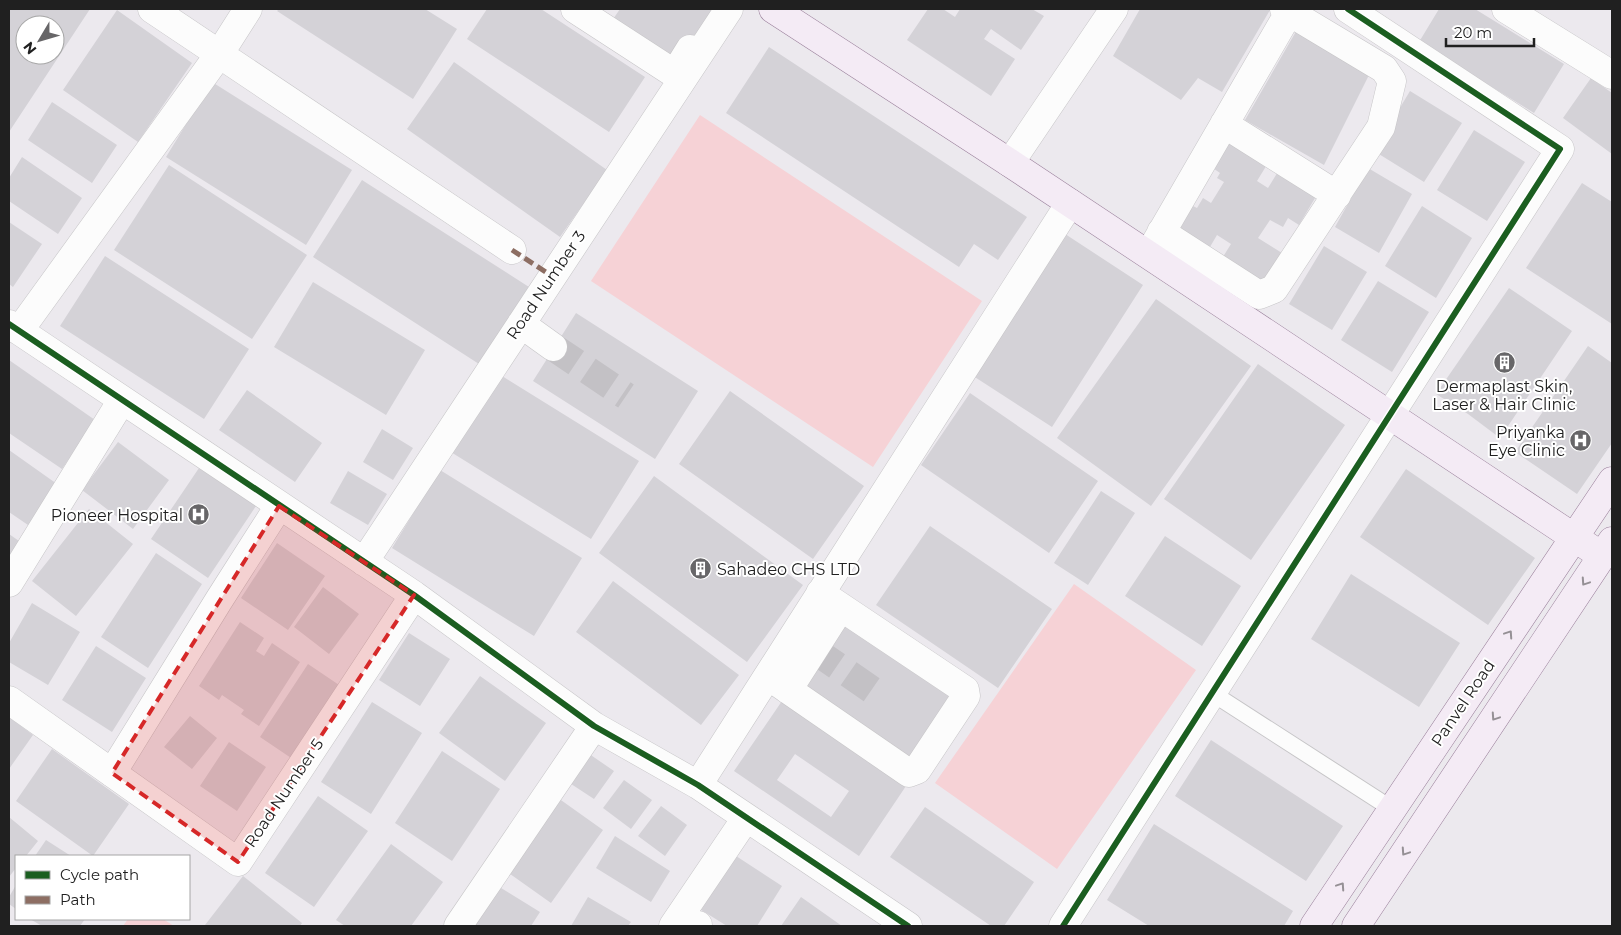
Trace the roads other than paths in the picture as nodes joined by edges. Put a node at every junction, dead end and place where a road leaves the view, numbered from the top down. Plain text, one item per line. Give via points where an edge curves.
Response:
1 (152, 9) edge
2 (248, 9) edge
3 (575, 9) edge
4 (718, 9) edge
5 (729, 9) edge
6 (773, 9) edge
7 (1128, 9) edge
8 (1348, 9) edge
9 (1506, 9) edge
10 (1288, 10) edge
11 (607, 17) edge
12 (1113, 21) edge
13 (220, 53) junction
14 (1612, 75) edge
15 (1224, 124) junction
16 (1010, 163) junction
17 (1337, 196) junction
18 (1070, 203) junction
19 (1155, 244) junction
20 (512, 250) dead end
21 (521, 324) junction
22 (14, 327) edge
23 (553, 347) tunnel mouth
24 (122, 400) junction
25 (1390, 415) junction
26 (1612, 481) edge
27 (280, 506) junction
28 (1574, 538) junction
29 (1609, 554) edge
30 (364, 562) junction
31 (9, 583) edge
32 (414, 595) junction
33 (831, 600) junction
34 (778, 683) junction
35 (1212, 693) junction
36 (9, 700) edge
37 (594, 726) junction
38 (112, 773) junction
39 (698, 785) junction
40 (1392, 809) junction
41 (746, 818) junction
42 (893, 922) edge
43 (690, 923) edge
44 (458, 926) edge
45 (1063, 926) edge
46 (1314, 926) edge
47 (1356, 926) edge

1 - 13 street
2 - 13 street
3 - 11 street
4 - 11 street via 677,70 672,72
5 - 21 street, Road Number 3
6 - 16 street
7 - 12 street
8 - 25 street via 1560,149
9 - 14 street
10 - 15 street
10 - 17 street via 1384,69 1392,81 1381,127
12 - 16 street
13 - 20 street
13 - 22 street
15 - 17 street
15 - 19 street
16 - 18 street
17 - 19 street via 1274,289 1259,295
18 - 19 street
18 - 33 street
19 - 25 street
21 - 23 street
21 - 30 street, Road Number 3
22 - 24 street
24 - 27 street
24 - 31 street
25 - 28 street
25 - 35 street
26 - 28 street, Panvel Road
27 - 30 street
27 - 38 street
28 - 29 street
40 -> 28 street, Panvel Road
29 -> 47 street
30 - 32 street
32 - 37 street
32 - 38 street, Road Number 5 via 238,862
33 - 34 street via 807,645
33 - 34 street via 965,690 966,696 917,770 909,773
34 - 39 street
35 - 40 lane
35 - 45 street
36 - 38 street
37 - 39 street
37 - 44 street
39 - 41 street
46 -> 40 street, Panvel Road
41 - 42 street
41 - 43 street

